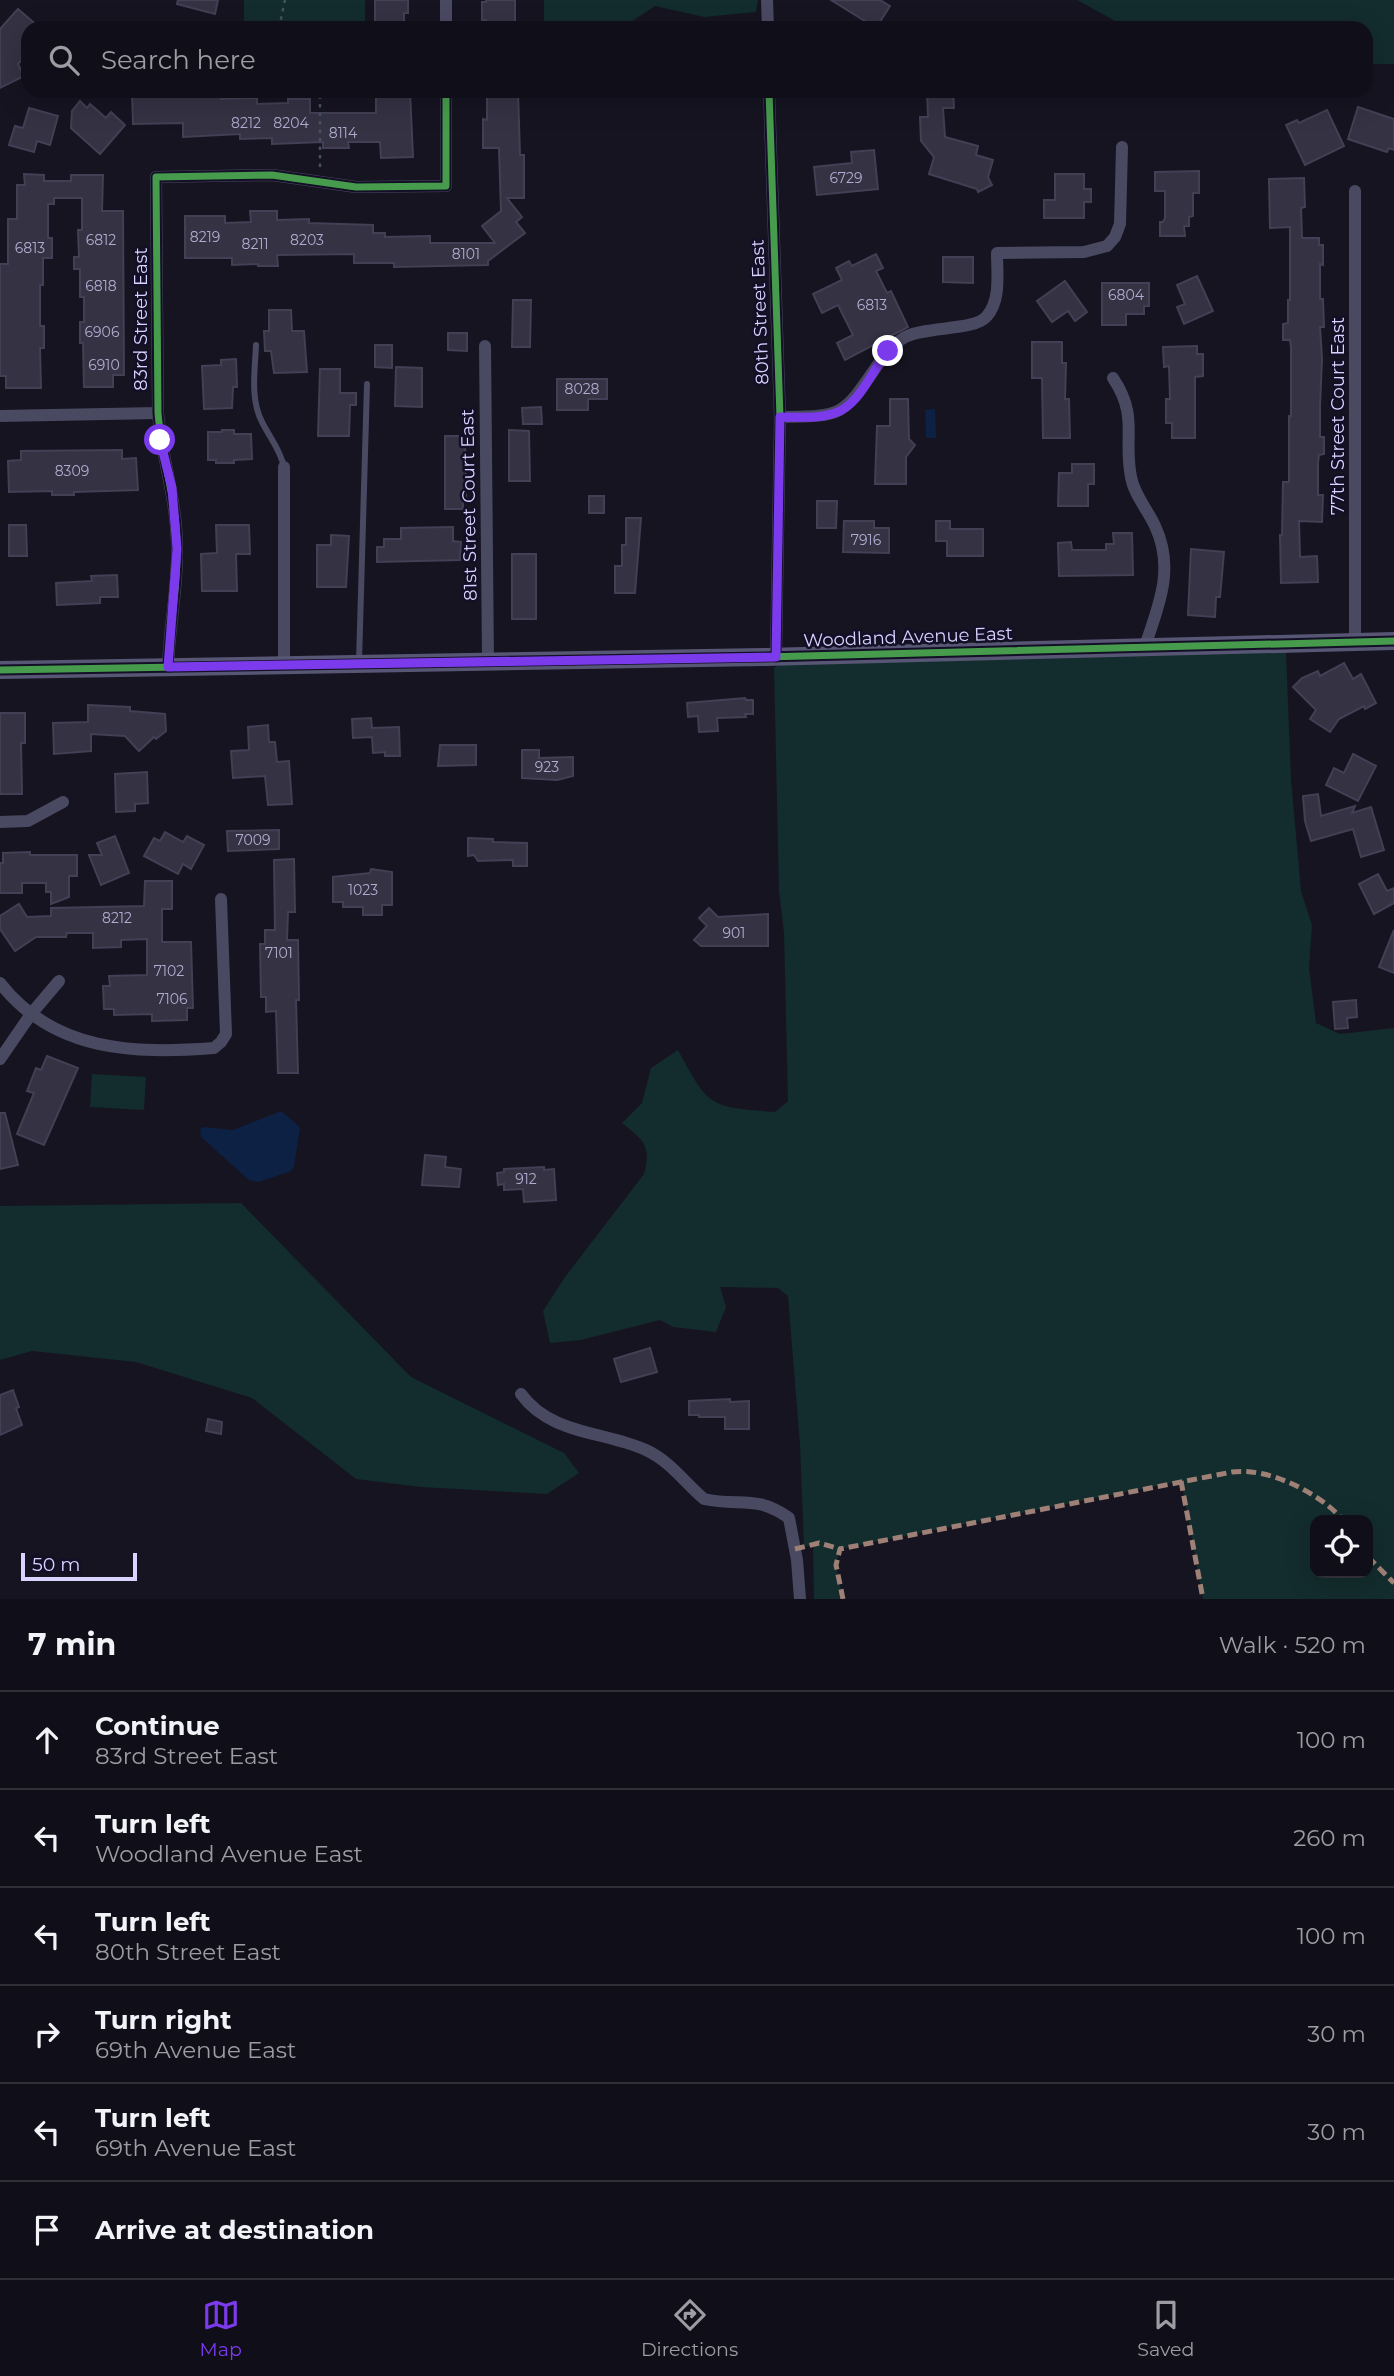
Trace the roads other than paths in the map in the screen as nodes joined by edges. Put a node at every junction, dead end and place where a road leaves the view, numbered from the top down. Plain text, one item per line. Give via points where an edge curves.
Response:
1 (446, 0) edge
2 (767, 0) edge
3 (446, 21) edge
4 (768, 21) edge
5 (446, 98) edge
6 (769, 98) edge
7 (1122, 147) dead end
8 (1355, 191) dead end
9 (256, 345) dead end
10 (485, 346) dead end
11 (1113, 378) dead end
12 (367, 384) dead end
13 (158, 413) junction
14 (0, 416) edge
15 (780, 417) junction
16 (284, 467) joint
17 (1394, 641) edge
18 (1355, 642) junction
19 (1145, 646) junction
20 (776, 657) junction
21 (488, 662) junction
22 (359, 664) junction
23 (284, 666) junction
24 (168, 667) junction
25 (0, 670) edge
26 (63, 802) dead end
27 (0, 822) edge
28 (221, 899) dead end
29 (59, 981) dead end
30 (0, 984) edge
31 (31, 1014) junction
32 (0, 1059) edge
33 (521, 1394) dead end
34 (800, 1599) edge

1 - 3 street
2 - 4 street
5 - 13 street, 83rd Street East via 446,186 356,187 272,175 156,177
6 - 15 street, 80th Street East
7 - 15 street via 1120,224 1107,246 1084,252 997,253 997,288 985,318 900,340 852,402 836,413
8 - 18 street, 77th Street Court East
9 - 16 lane via 254,397
10 - 21 street, 81st Street Court East
11 - 19 street via 1127,405 1133,484 1160,536 1165,559 1162,597
12 - 22 lane
13 - 14 street
13 - 24 street, 83rd Street East via 177,549
15 - 20 street, 80th Street East
16 - 23 street
17 - 18 street, Woodland Avenue East
18 - 19 street, Woodland Avenue East
19 - 20 street, Woodland Avenue East
20 - 21 street, Woodland Avenue East
21 - 22 street, Woodland Avenue East
22 - 23 street, Woodland Avenue East
23 - 24 street, Woodland Avenue East
24 - 25 street, Woodland Avenue East
26 - 27 street via 28,821
28 - 31 street via 226,1034 214,1048 127,1050 82,1040
29 - 31 street
30 - 31 street
31 - 32 street
33 - 34 street via 541,1414 574,1430 647,1450 666,1461 704,1499 761,1503 789,1518

